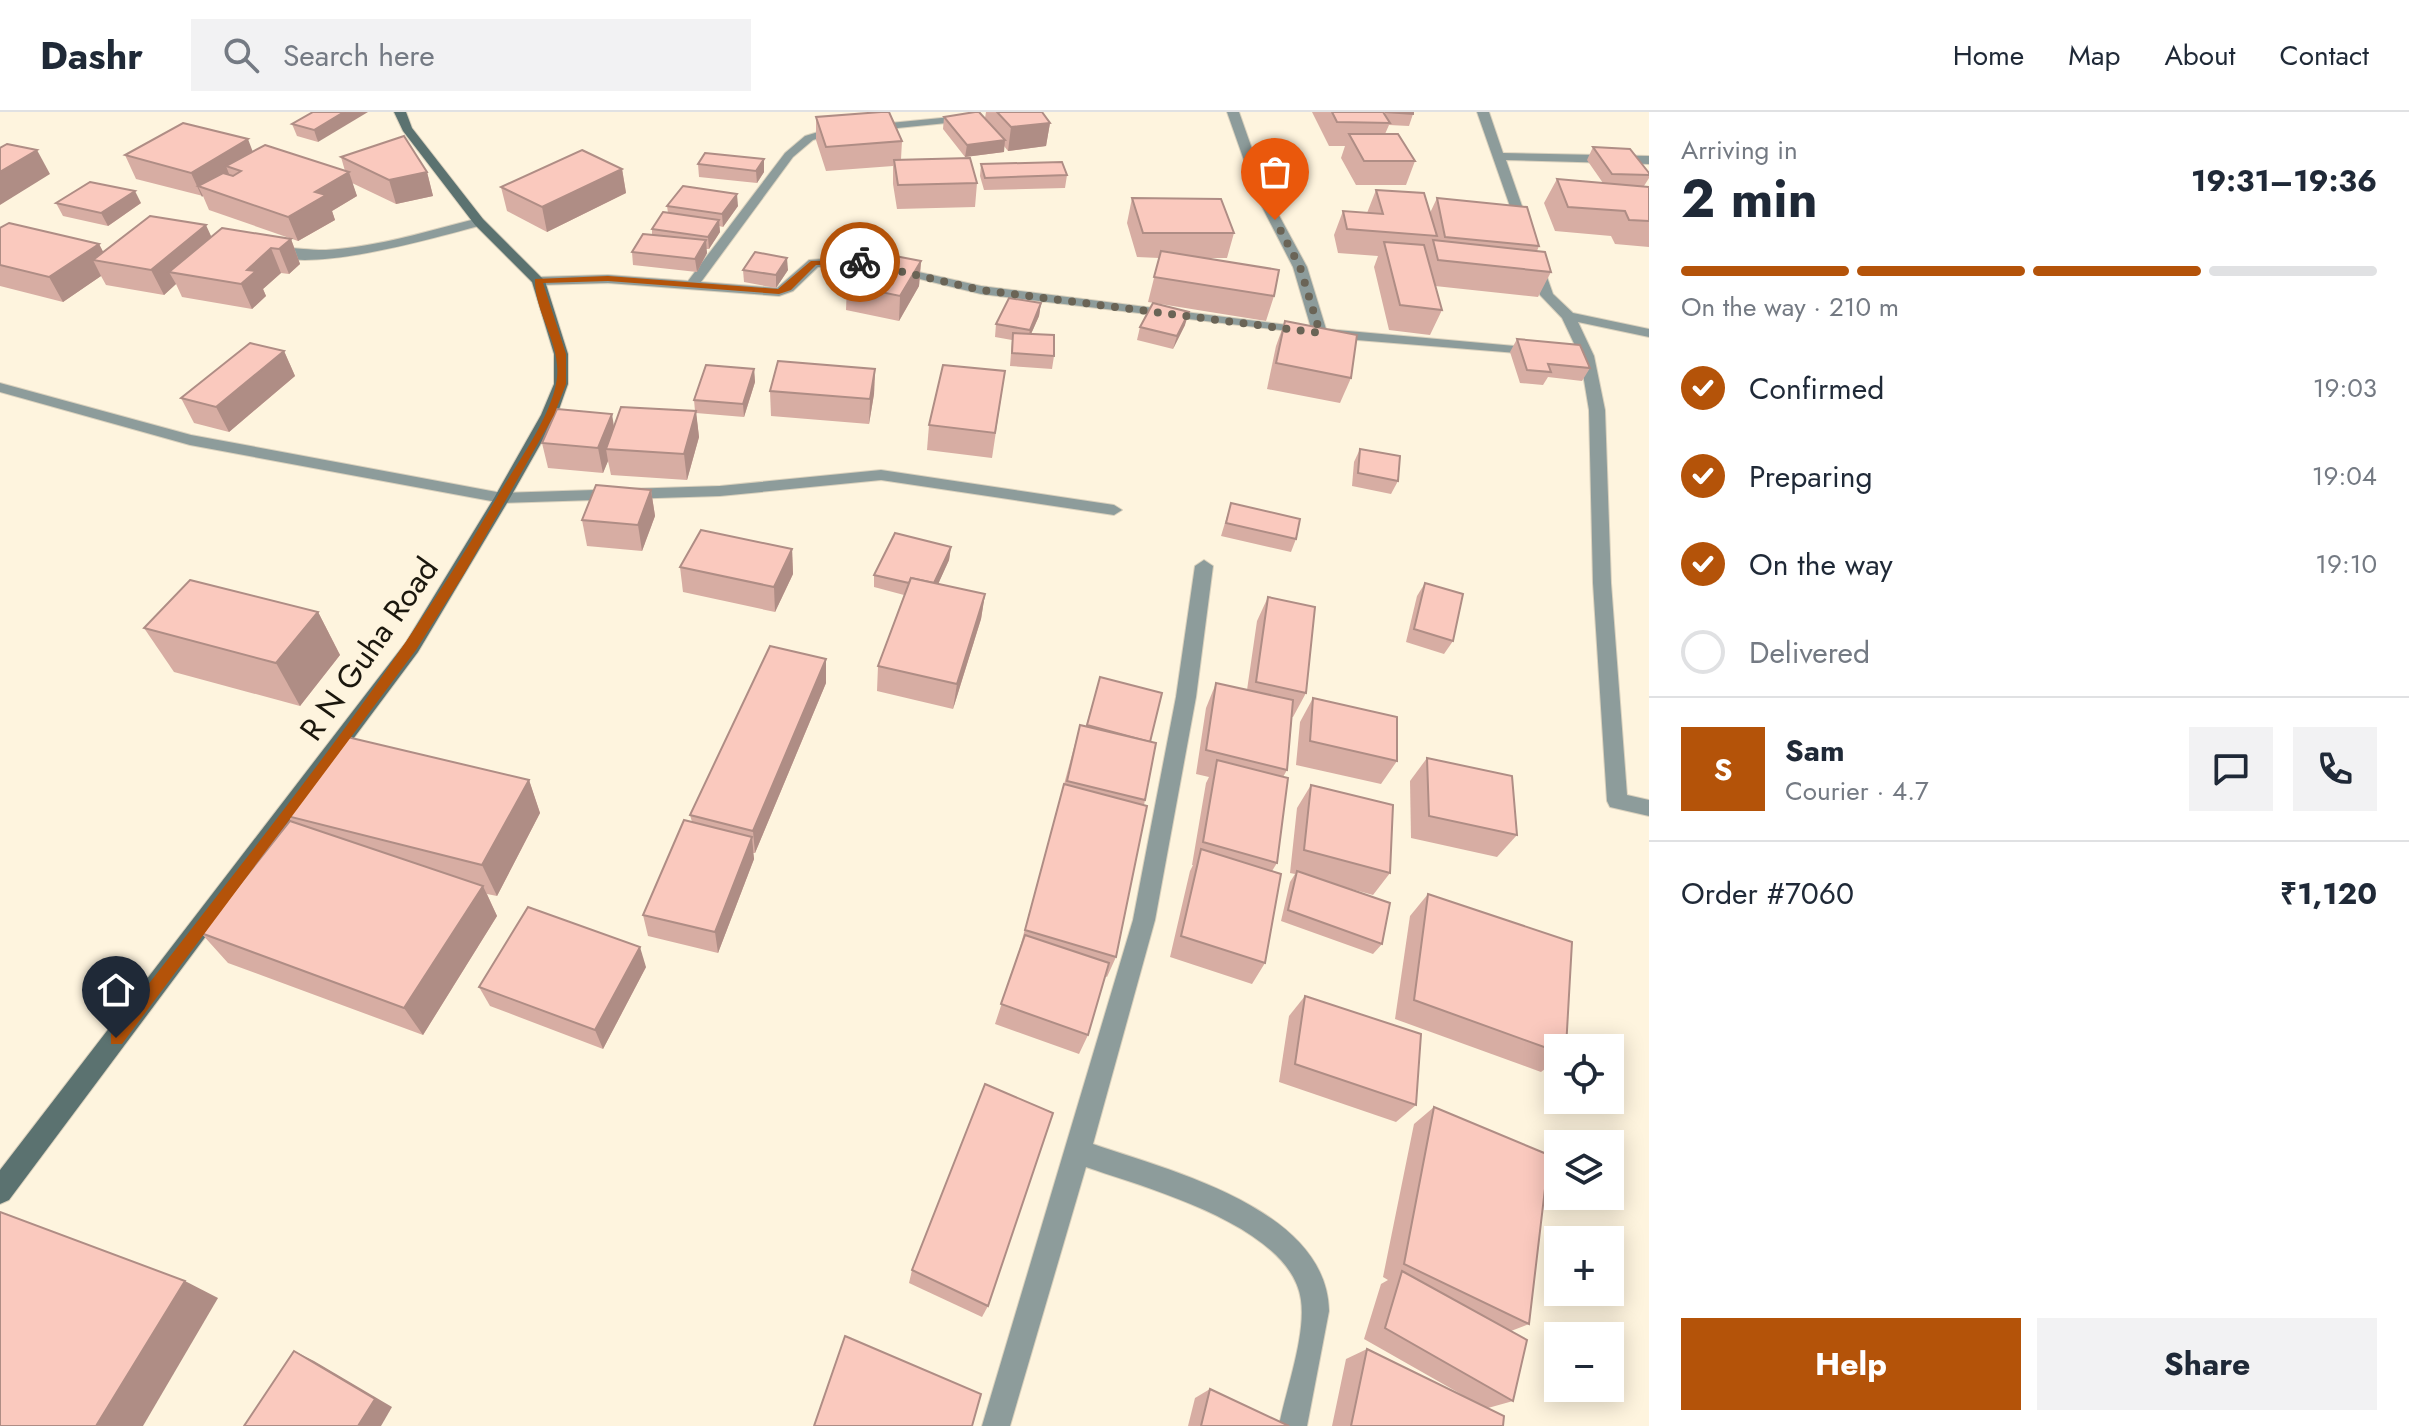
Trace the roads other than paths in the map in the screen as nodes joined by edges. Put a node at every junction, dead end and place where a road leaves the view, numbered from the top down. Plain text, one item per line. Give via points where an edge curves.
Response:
1 (400, 112) edge
2 (1233, 112) edge
3 (1483, 112) edge
4 (989, 116) dead end
5 (1498, 156) junction
6 (1649, 160) edge
7 (479, 222) junction
8 (262, 249) edge
9 (538, 281) junction
10 (692, 285) junction
11 (1568, 316) junction
12 (1320, 333) junction
13 (1649, 333) edge
14 (1556, 354) edge
15 (0, 387) edge
16 (502, 498) junction
17 (1114, 510) dead end
18 (1204, 566) dead end
19 (1649, 808) edge
20 (1076, 1151) junction
21 (0, 1191) edge
22 (996, 1426) edge
23 (1293, 1426) edge

1 - 7 street, R N Guha Road via 407,129
2 - 12 street via 1263,197 1300,267
3 - 5 street
4 - 10 street via 809,138 789,155
5 - 6 street
5 - 11 street via 1547,295
7 - 8 street via 313,256
7 - 9 street, R N Guha Road
9 - 10 street
9 - 16 street, R N Guha Road via 561,354 561,384
10 - 12 street via 779,292 814,263 852,261 981,290
11 - 13 street
11 - 19 street via 1597,410 1617,801
12 - 14 street
15 - 16 street via 190,440
16 - 17 street via 720,491 881,475
16 - 21 street, R N Guha Road via 412,647
18 - 20 street via 1186,697 1144,920
20 - 22 street
20 - 23 street via 1216,1201 1295,1251 1312,1276 1316,1302

